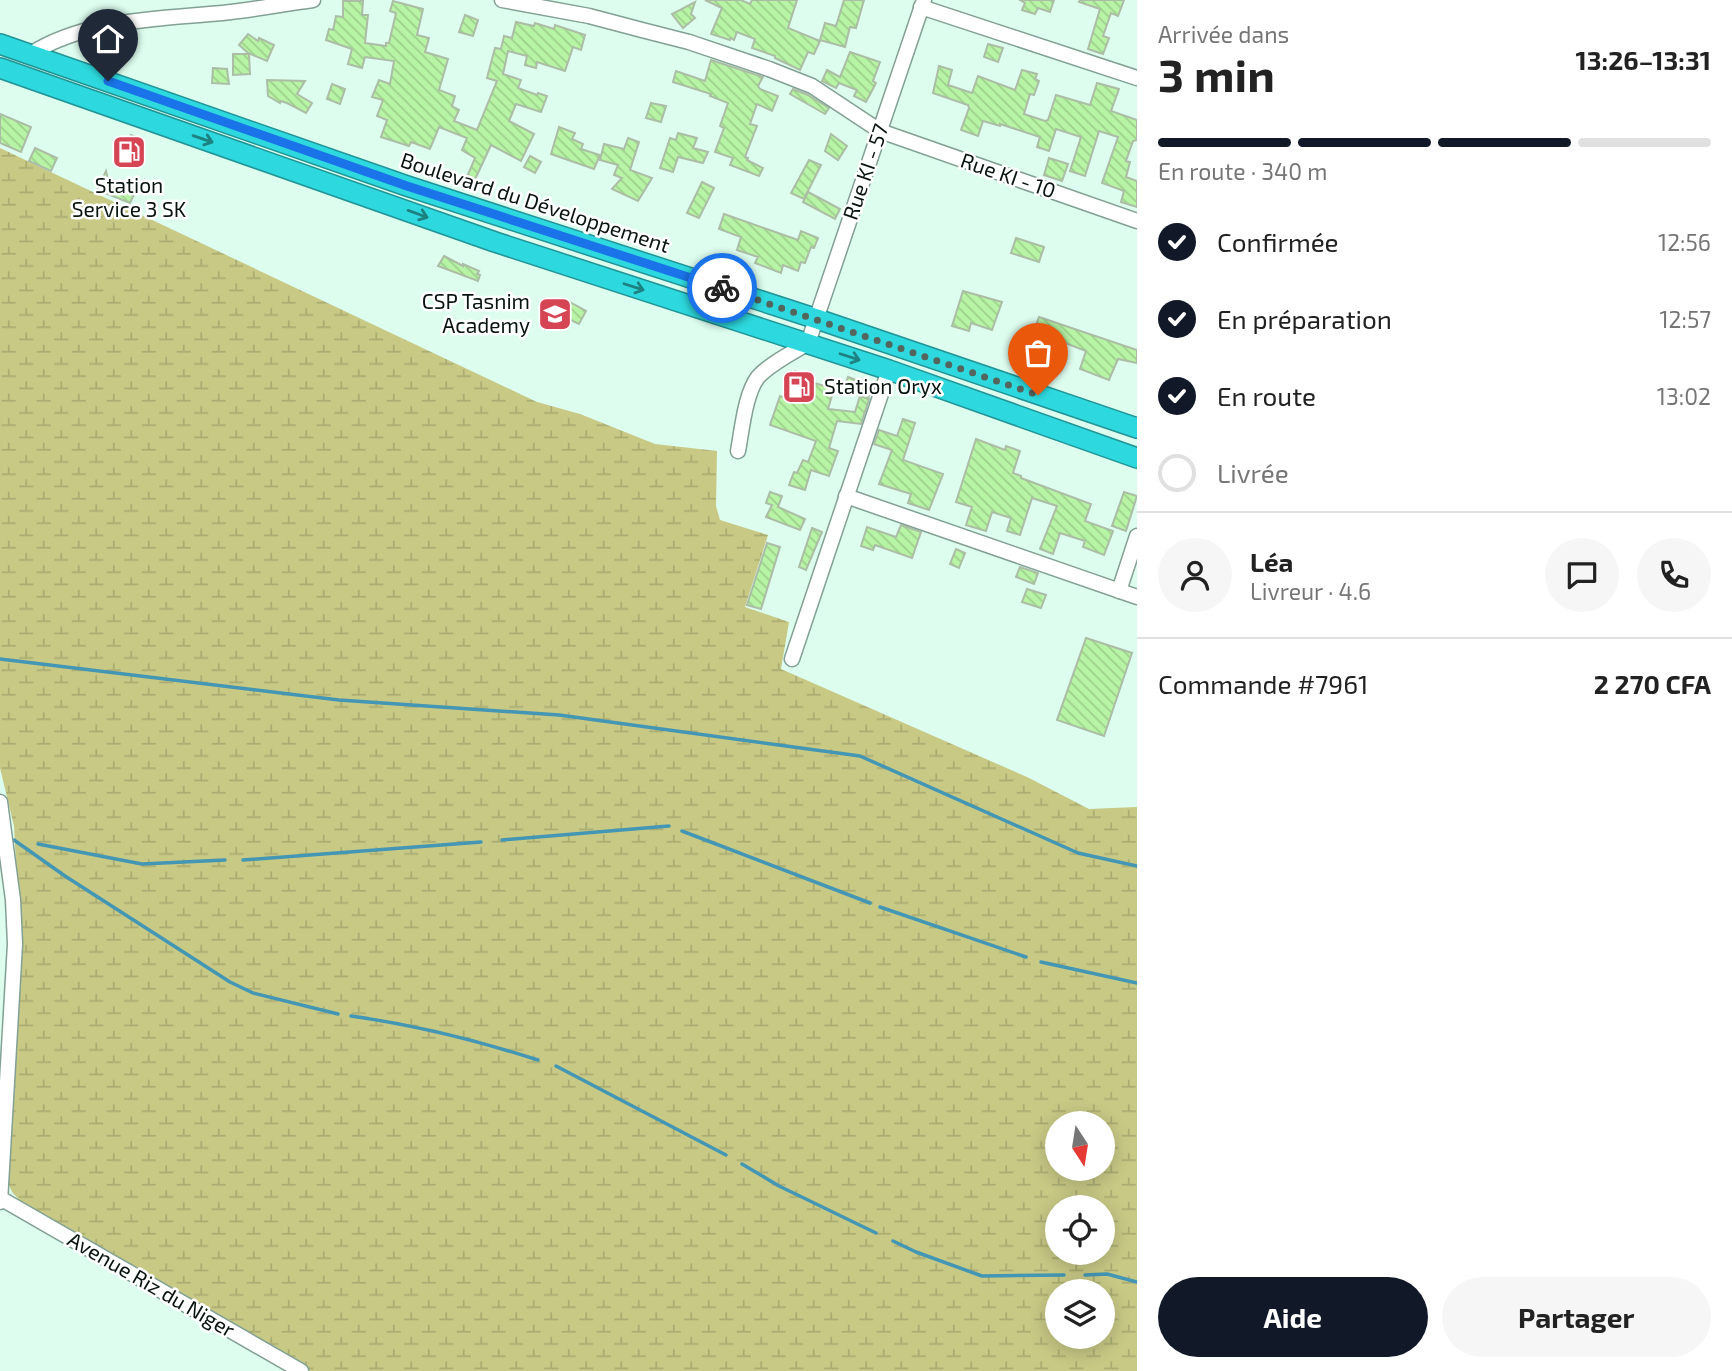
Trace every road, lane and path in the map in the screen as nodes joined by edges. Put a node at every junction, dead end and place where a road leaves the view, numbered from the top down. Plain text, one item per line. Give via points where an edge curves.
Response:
1 (313, 0) edge
2 (502, 0) edge
3 (923, 3) edge
4 (0, 44) edge
5 (29, 55) junction
6 (0, 68) edge
7 (1137, 78) edge
8 (108, 81) junction
9 (101, 103) junction
10 (178, 105) junction
11 (169, 128) junction
12 (880, 131) junction
13 (1137, 221) edge
14 (817, 319) junction
15 (808, 344) junction
16 (889, 370) junction
17 (1137, 428) edge
18 (738, 451) dead end
19 (1137, 458) edge
20 (846, 496) junction
21 (1137, 536) edge
22 (1119, 591) junction
23 (1137, 597) edge
24 (792, 659) dead end
25 (0, 802) edge
26 (1, 1200) edge
27 (301, 1371) edge

1 - 5 street via 105,26 50,41
2 - 12 street, Rue KI - 10 via 589,16 769,69 812,86
3 - 7 street
3 - 12 street, Rue KI - 57
4 - 5 highway, Boulevard du Développement
5 - 8 highway, Boulevard du Développement
6 - 9 highway
8 - 9 highway
8 - 10 highway, Boulevard du Développement
9 - 11 highway
10 - 11 highway
10 - 14 highway, Boulevard du Développement via 407,186
11 -> 15 highway via 495,242
12 - 13 street, Rue KI - 10
12 - 14 street, Rue KI - 57
14 - 15 street, Rue KI - 57
14 - 17 highway, Boulevard du Développement
15 -> 16 highway
15 - 18 street via 756,380
16 - 19 highway
16 - 20 street
20 - 22 street
20 - 24 street
21 - 22 street
22 - 23 street
25 - 26 street via 15,944
26 - 27 street, Avenue Riz du Niger

